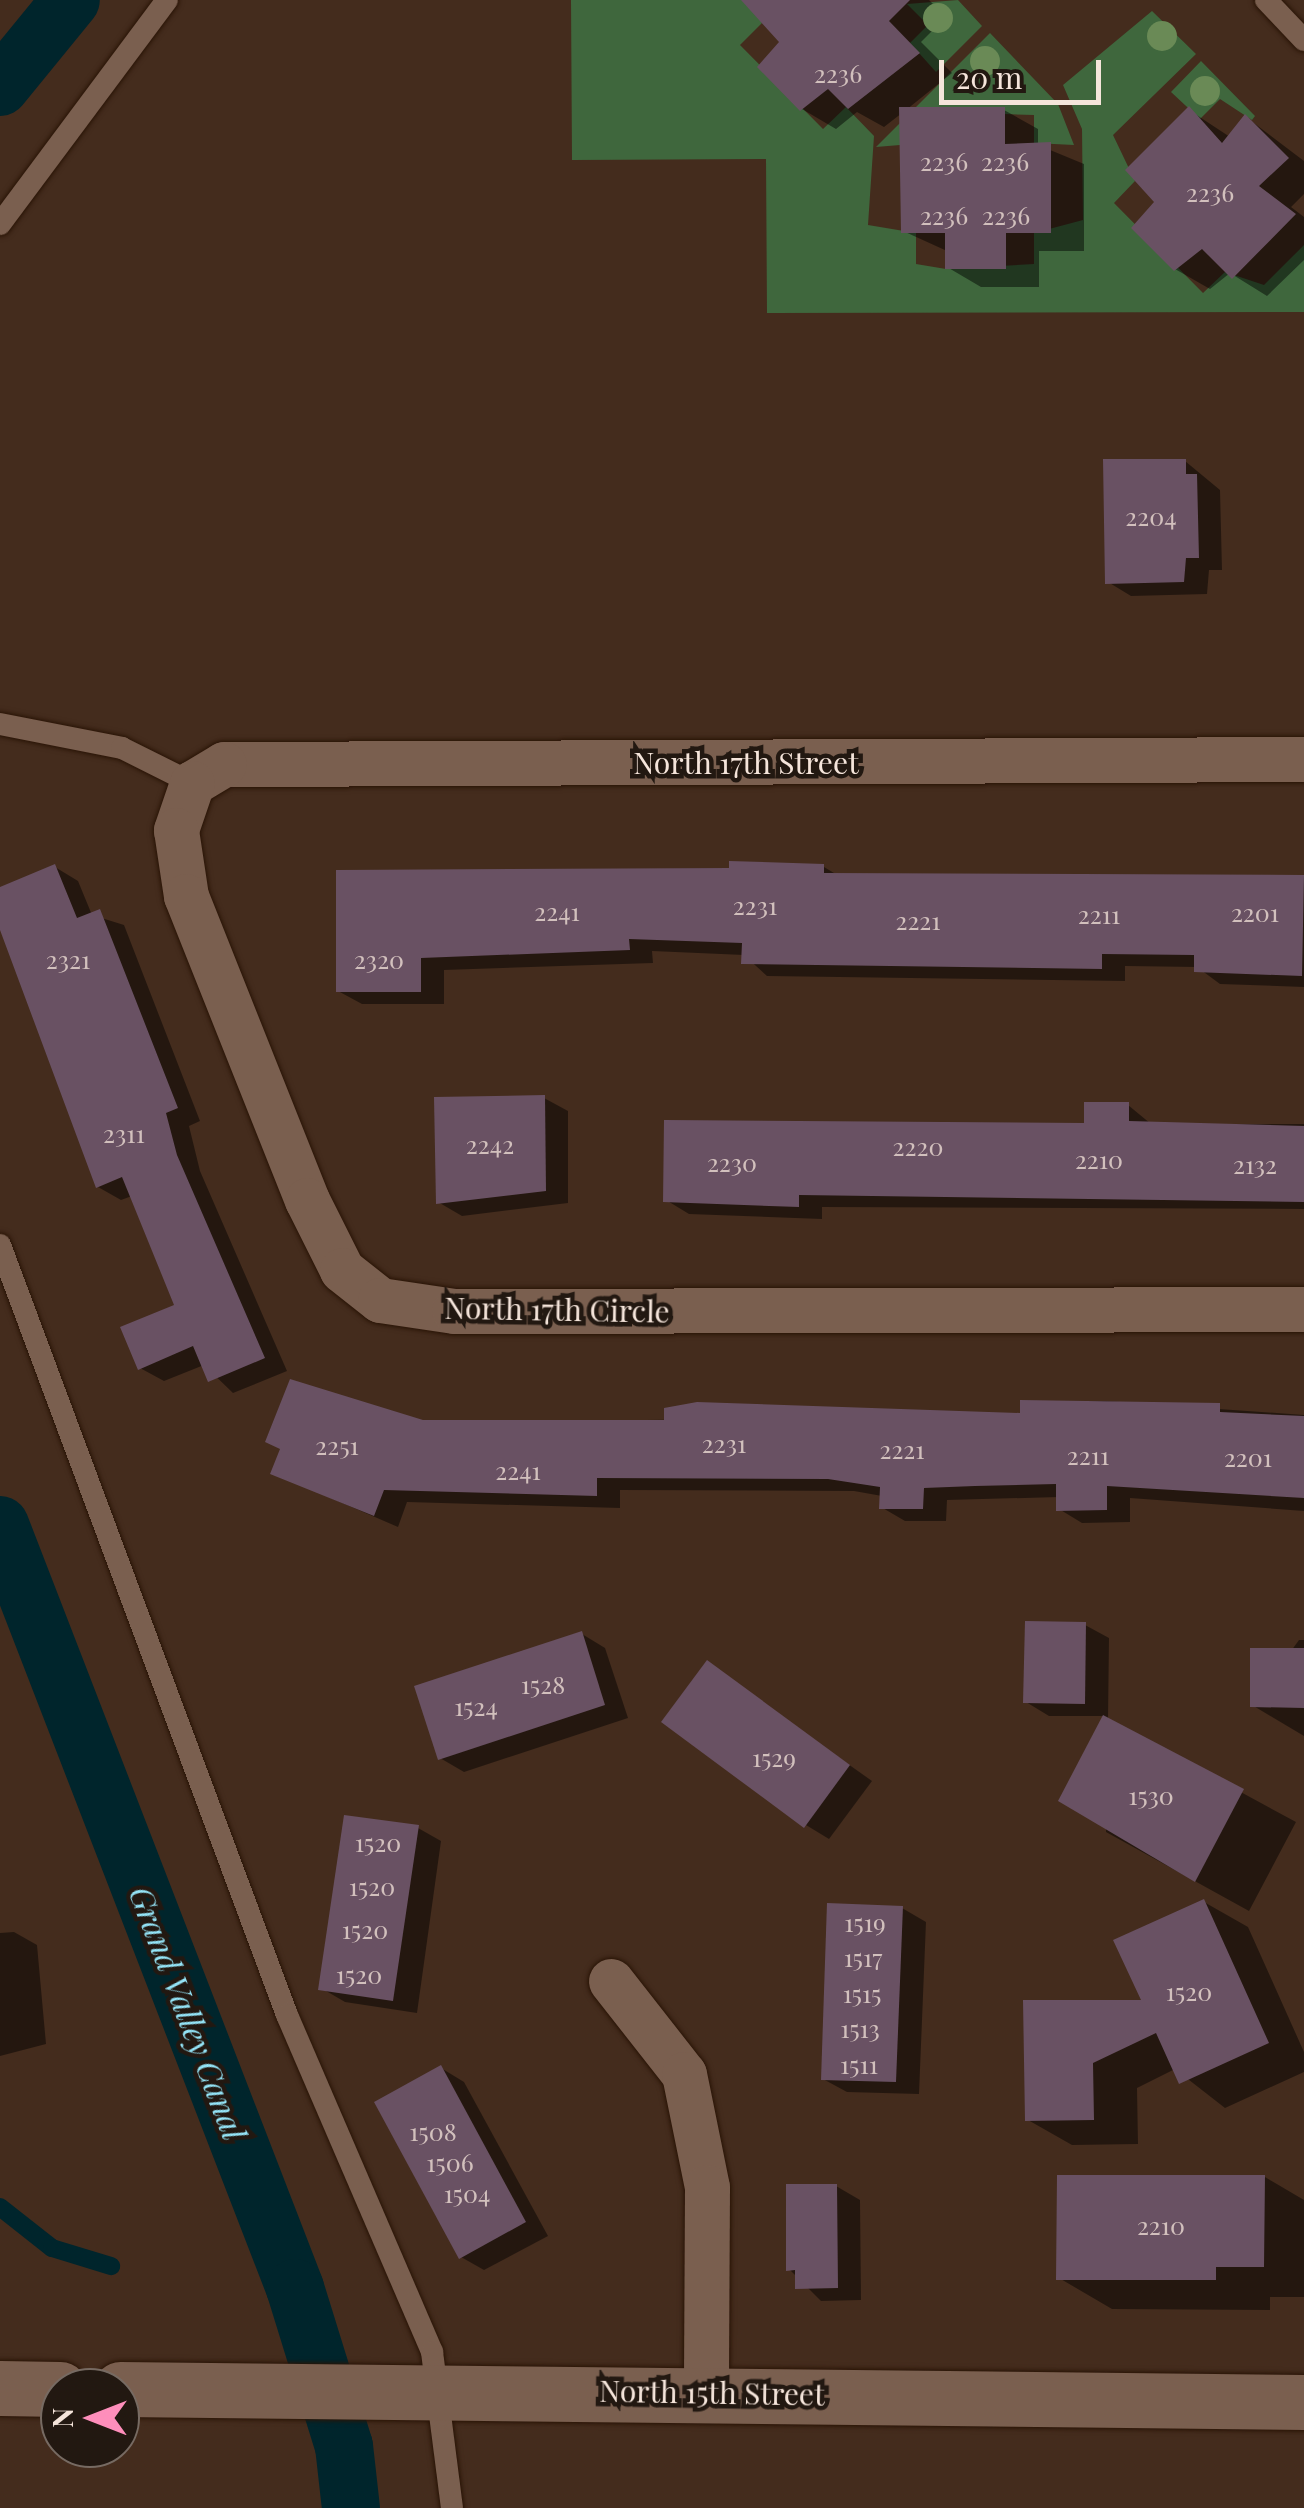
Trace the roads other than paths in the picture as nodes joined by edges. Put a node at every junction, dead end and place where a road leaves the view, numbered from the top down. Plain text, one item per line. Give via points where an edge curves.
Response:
1 (167, 0) edge
2 (1266, 0) edge
3 (1304, 40) edge
4 (0, 224) edge
5 (0, 724) edge
6 (1304, 759) edge
7 (192, 783) junction
8 (0, 1244) edge
9 (1304, 1309) edge
10 (611, 1980) dead end
11 (0, 2388) edge
12 (40, 2389) edge
13 (140, 2389) edge
14 (421, 2390) junction
15 (706, 2391) junction
16 (1304, 2402) edge
17 (452, 2508) edge

1 - 4 lane
2 - 3 lane
5 - 7 lane via 122,748
6 - 7 street, North 17th Street via 224,764
7 - 9 street, North 17th Circle via 176,830 186,896 308,1200 342,1270 380,1300 454,1311
8 - 14 lane via 202,1798 432,2352
10 - 15 street via 684,2074 707,2187
11 - 12 street
13 - 14 street, North 15th Street
14 - 15 street, North 15th Street
14 - 17 lane
15 - 16 street, North 15th Street

